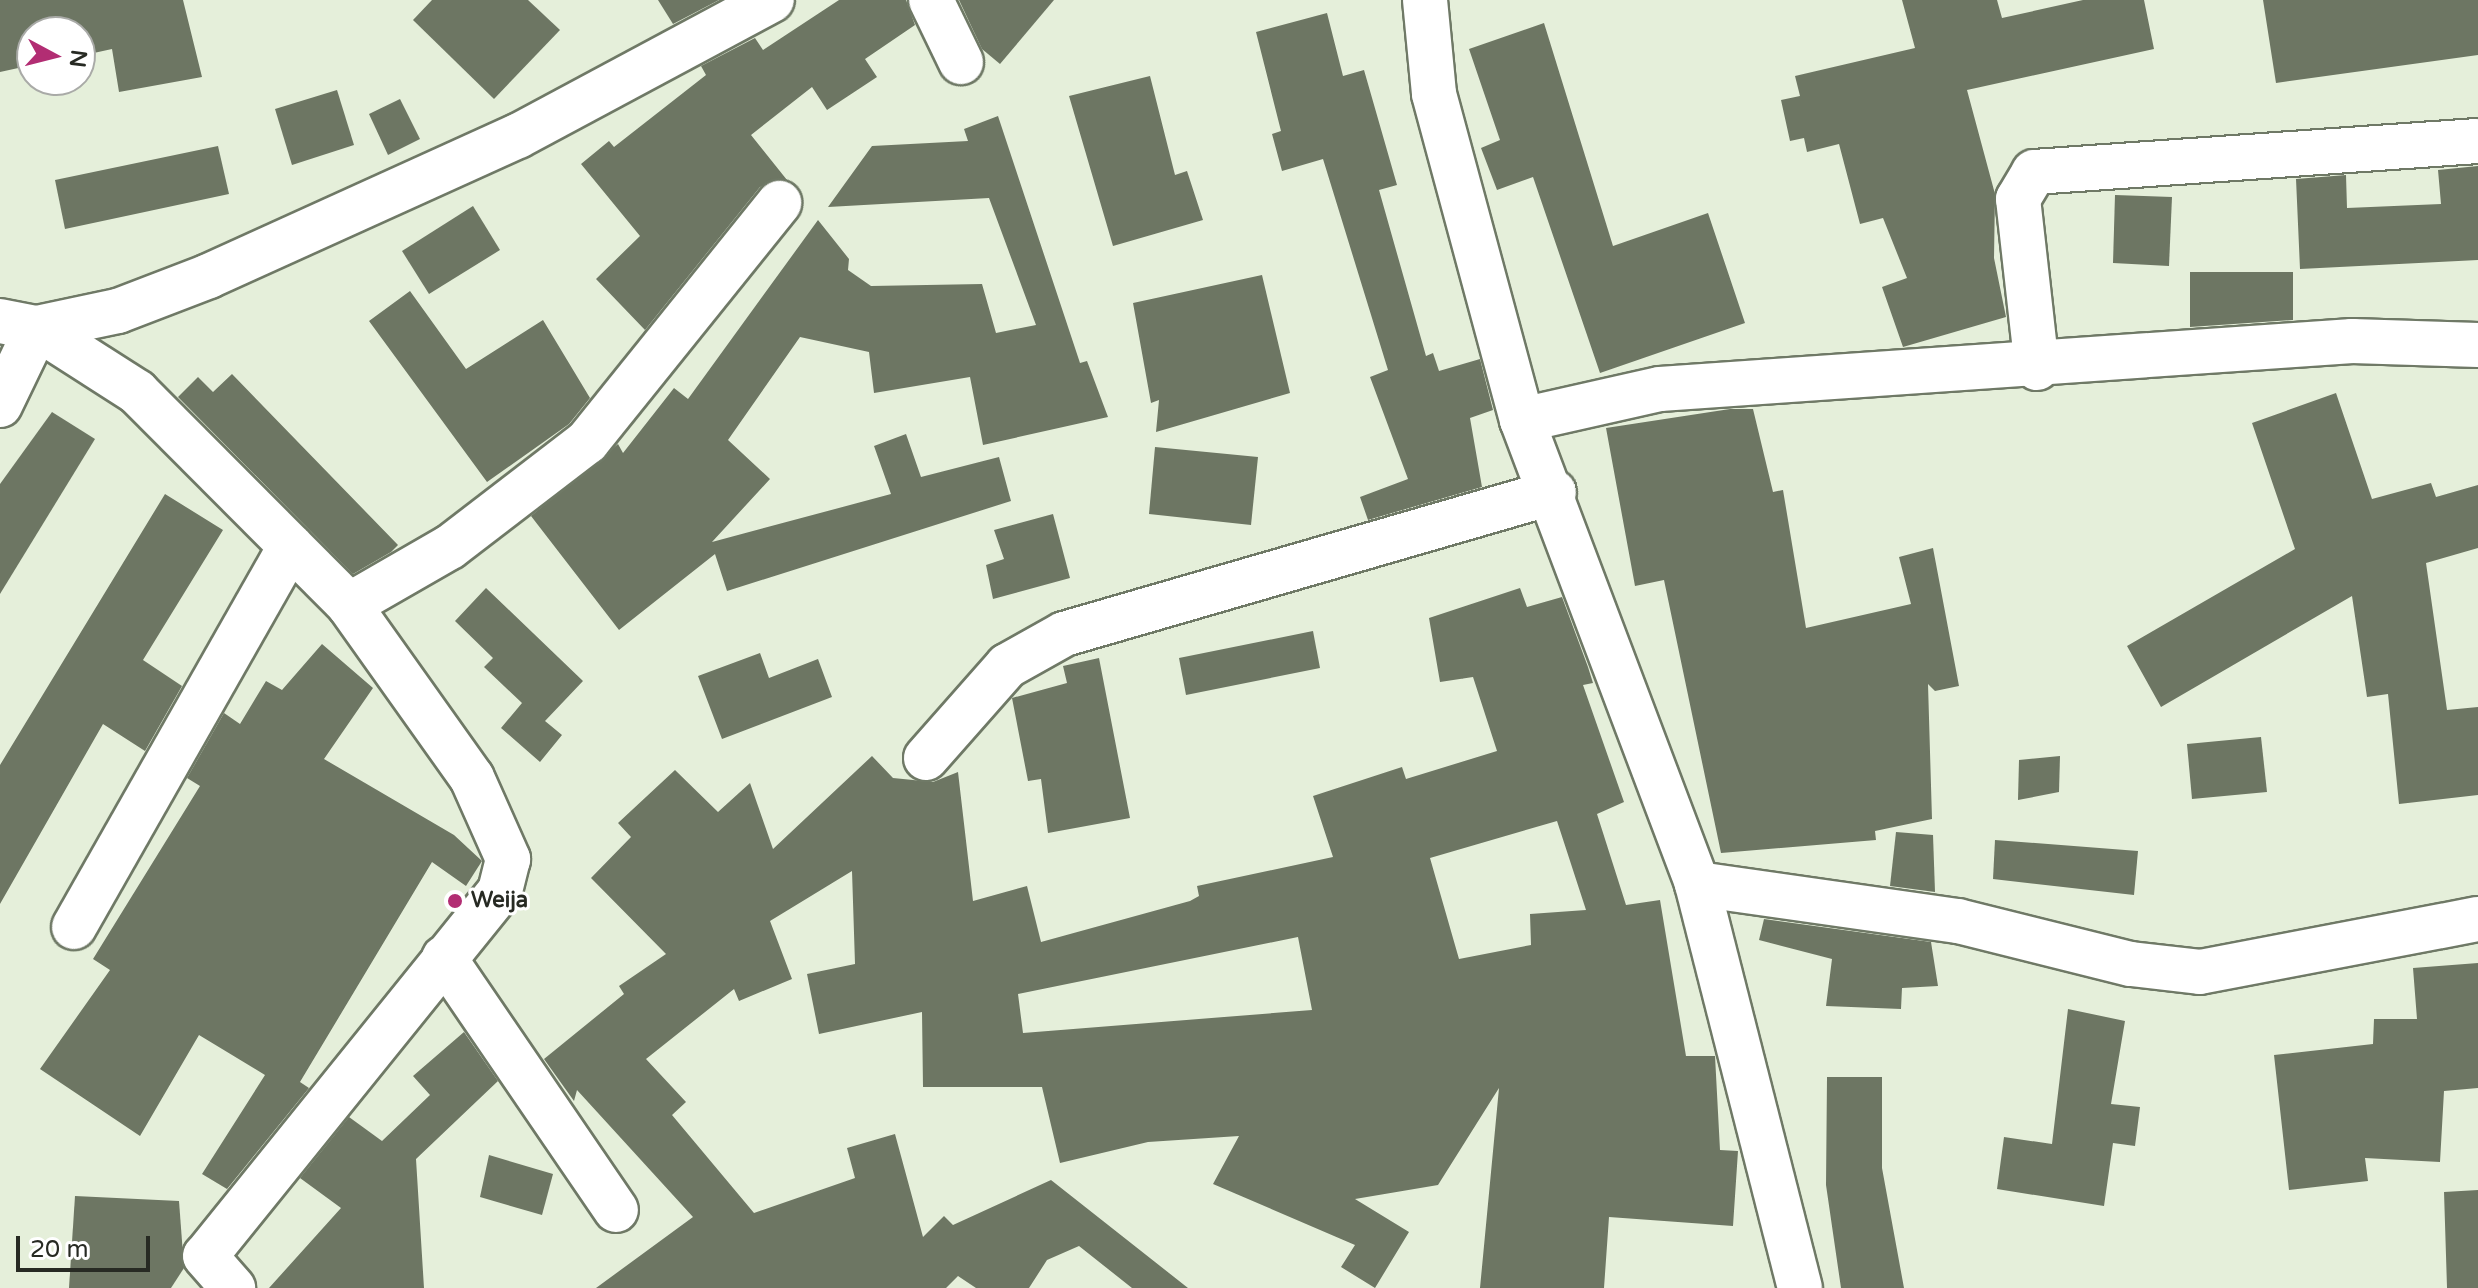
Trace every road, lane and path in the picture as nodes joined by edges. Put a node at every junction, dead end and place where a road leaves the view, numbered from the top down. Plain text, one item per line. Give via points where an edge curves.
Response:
1 (772, 0) edge
2 (931, 0) edge
3 (1429, 1) edge
4 (961, 62) dead end
5 (2478, 141) edge
6 (779, 203) dead end
7 (19, 324) edge
8 (2478, 345) edge
9 (2037, 368) junction
10 (0, 405) edge
11 (1522, 420) junction
12 (1554, 492) junction
13 (290, 546) junction
14 (349, 605) junction
15 (926, 758) dead end
16 (1697, 884) junction
17 (2478, 919) edge
18 (74, 927) dead end
19 (444, 958) junction
20 (616, 1210) dead end
21 (233, 1288) edge
22 (1800, 1288) edge

1 - 7 street via 351,216 118,311
2 - 4 street
3 - 11 street via 1434,94
5 - 9 street via 2034,172 2018,199
6 - 14 street via 587,442 450,547
7 - 10 street
7 - 13 street via 137,392
8 - 9 street via 2352,341
9 - 11 street via 1660,389
11 - 12 street
12 - 15 street via 1064,634 1007,666
12 - 16 street
13 - 14 street
13 - 18 street
14 - 19 street via 472,778 506,848 500,891
16 - 17 street via 1958,921 2131,964 2200,972
16 - 22 street
19 - 20 street
19 - 21 street via 205,1256

